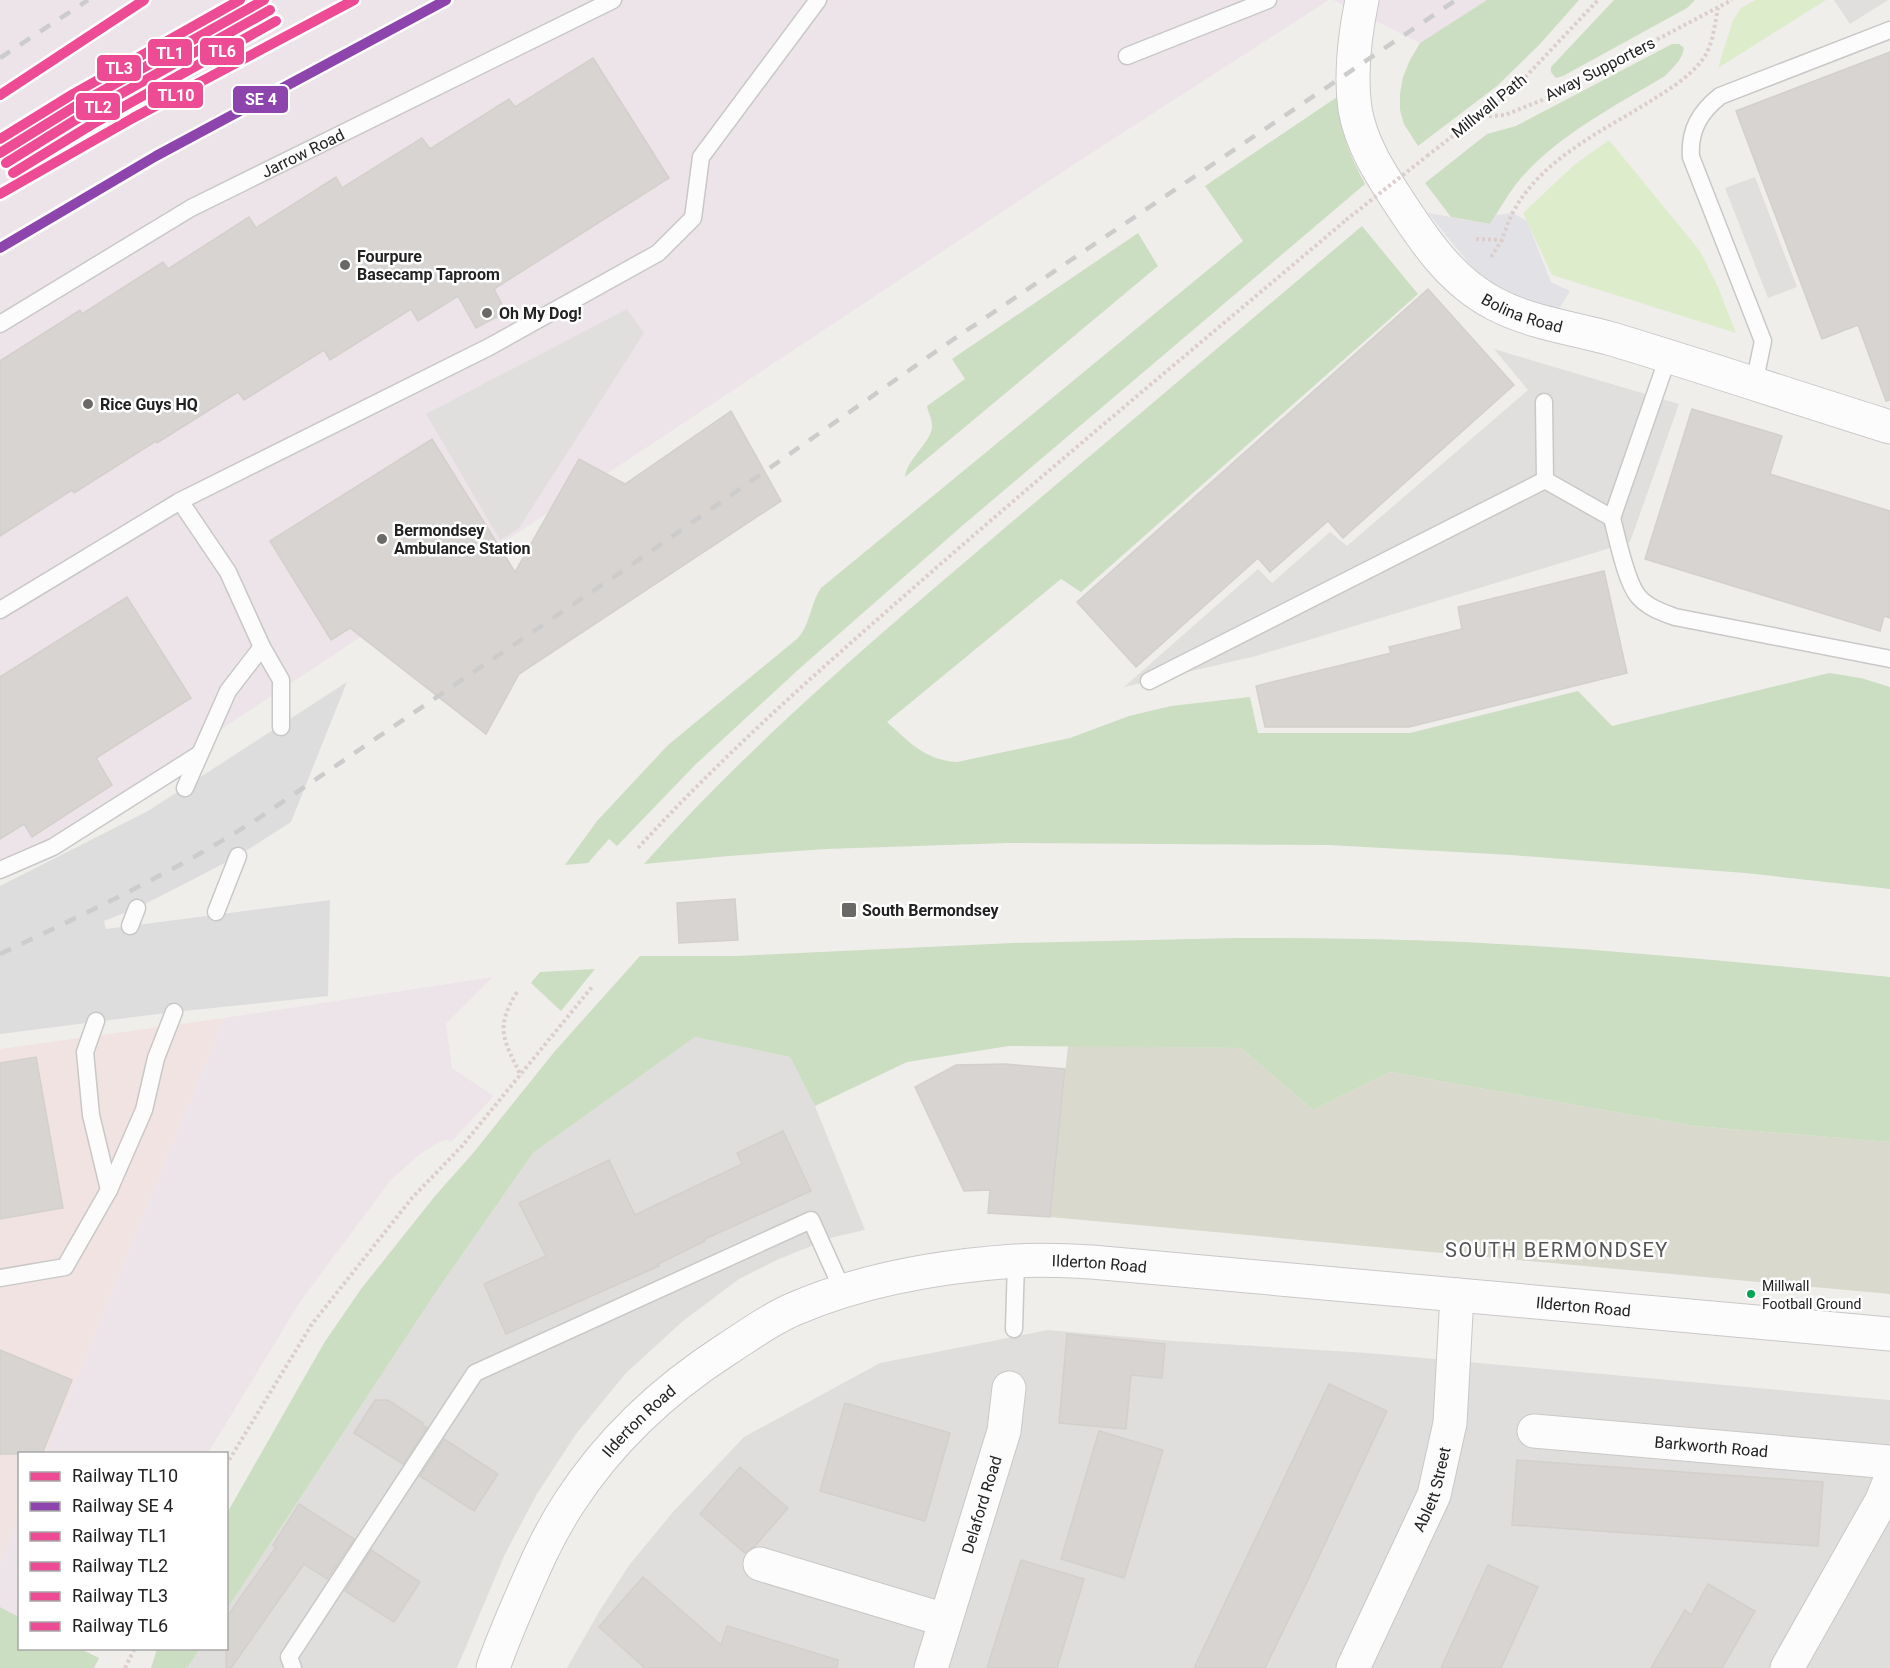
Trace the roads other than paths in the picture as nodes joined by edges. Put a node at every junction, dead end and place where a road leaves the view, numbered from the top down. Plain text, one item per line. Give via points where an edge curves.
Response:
1 (614, 0) edge
2 (818, 0) edge
3 (1268, 0) edge
4 (1362, 0) edge
5 (1890, 30) edge
6 (1127, 56) dead end
7 (0, 324) edge
8 (1668, 357) junction
9 (1754, 384) junction
10 (1544, 402) dead end
11 (1890, 427) edge
12 (1545, 480) junction
13 (180, 501) junction
14 (1612, 518) junction
15 (0, 610) edge
16 (262, 647) junction
17 (1890, 659) edge
18 (1149, 681) dead end
19 (281, 727) dead end
20 (198, 755) junction
21 (185, 788) dead end
22 (238, 856) dead end
23 (0, 870) edge
24 (137, 908) dead end
25 (216, 912) dead end
26 (130, 926) dead end
27 (174, 1012) dead end
28 (96, 1022) dead end
29 (109, 1190) junction
30 (1016, 1260) junction
31 (0, 1278) edge
32 (843, 1292) junction
33 (1457, 1295) junction
34 (1014, 1329) dead end
35 (1890, 1334) edge
36 (1009, 1388) dead end
37 (1534, 1431) dead end
38 (1890, 1462) edge
39 (1890, 1480) edge
40 (760, 1564) dead end
41 (945, 1620) junction
42 (293, 1668) edge
43 (493, 1668) edge
44 (931, 1668) edge
45 (1353, 1668) edge
46 (1787, 1668) edge

1 - 7 lane, Jarrow Road via 191,208
2 - 13 lane via 701,157 693,218 658,253 489,347
3 - 6 lane
4 - 8 street, Bolina Road via 1353,89 1360,128 1380,173 1439,259 1470,289 1495,304
5 - 9 lane via 1720,96 1692,131 1691,157 1763,341
8 - 9 street, Bolina Road
8 - 14 lane
9 - 11 street, Bolina Road
10 - 12 lane
12 - 14 lane
12 - 18 lane
13 - 15 lane
13 - 16 lane via 228,572
14 - 17 lane via 1631,585 1637,596 1660,612
16 - 19 lane via 281,680
16 - 20 lane via 228,691
20 - 21 lane
20 - 23 lane via 53,847
22 - 25 lane
24 - 26 lane
27 - 29 lane via 156,1058 144,1110
28 - 29 lane via 85,1052 91,1115
29 - 31 lane via 65,1267
30 - 32 street, Ilderton Road via 917,1274
30 - 33 street, Ilderton Road via 1092,1262
30 - 34 lane
32 - 42 lane via 811,1220 476,1373 289,1657
32 - 43 street, Ilderton Road via 791,1310 740,1340 683,1380 627,1431 589,1475 549,1538
33 - 35 street, Ilderton Road
33 - 45 street, Ablett Street via 1450,1423 1434,1495
36 - 41 street, Delaford Road via 1004,1431
37 - 38 street, Barkworth Road
39 - 46 street
40 - 41 street
41 - 44 street, Delaford Road

